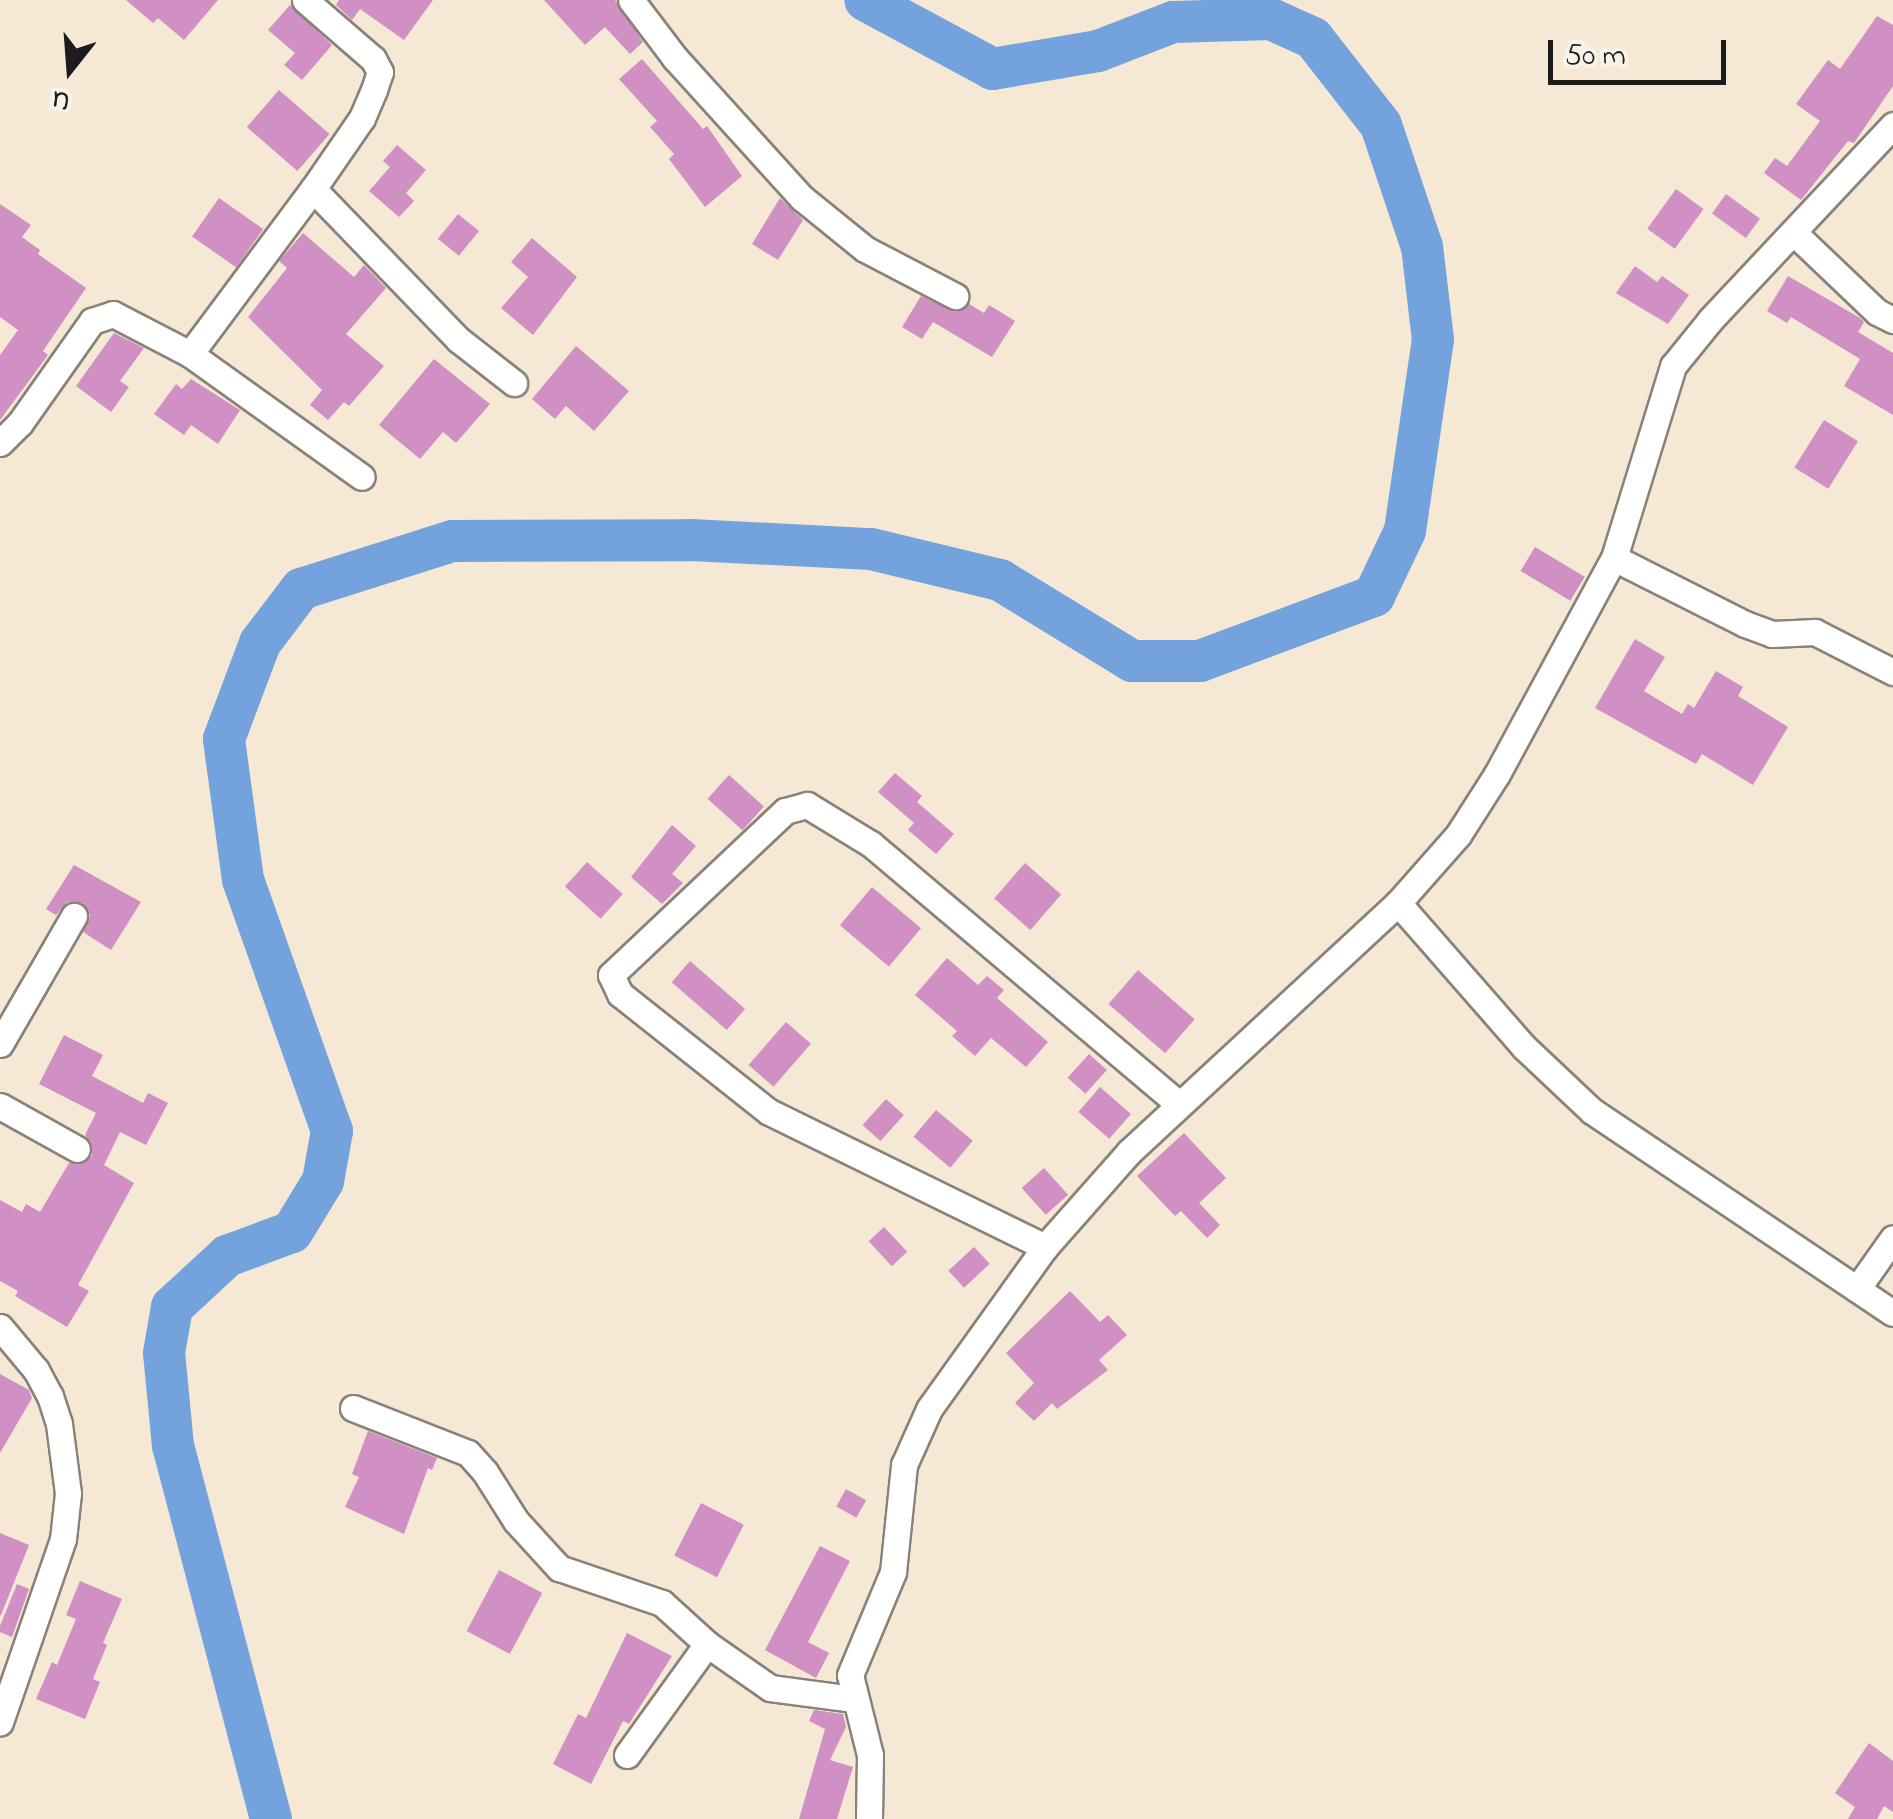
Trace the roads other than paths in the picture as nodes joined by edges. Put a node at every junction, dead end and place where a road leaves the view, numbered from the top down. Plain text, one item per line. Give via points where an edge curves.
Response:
1 (305, 0) edge
2 (632, 0) edge
3 (1893, 125) edge
4 (313, 189) junction
5 (1793, 232) junction
6 (954, 296) dead end
7 (1893, 320) edge
8 (190, 354) junction
9 (514, 382) dead end
10 (0, 443) edge
11 (362, 477) dead end
12 (1614, 558) junction
13 (1893, 672) edge
14 (1398, 903) junction
15 (74, 916) dead end
16 (0, 1044) edge
17 (1178, 1103) junction
18 (0, 1106) edge
19 (77, 1149) dead end
20 (1893, 1238) edge
21 (1045, 1247) junction
22 (1857, 1289) junction
23 (1893, 1313) edge
24 (0, 1327) edge
25 (353, 1408) dead end
26 (707, 1644) junction
27 (852, 1700) junction
28 (0, 1722) edge
29 (627, 1755) dead end
30 (869, 1819) edge

1 - 4 street via 380,72 362,118
2 - 6 street via 675,58 802,198 866,248
3 - 5 street
4 - 8 street
4 - 9 street via 459,340
5 - 7 street via 1876,312
5 - 12 street via 1668,375
8 - 10 street via 147,329 101,315
8 - 11 street
12 - 13 street via 1745,624 1772,634 1816,632
12 - 14 street via 1480,803
14 - 17 street
14 - 22 street via 1524,1047 1592,1111
15 - 16 street
17 - 21 street
17 - 21 street via 871,844 807,804 785,810 612,972 620,994 769,1112
18 - 19 street
20 - 22 street
21 - 27 street via 929,1408 909,1448 897,1556 854,1659
22 - 23 street
24 - 28 street via 50,1396 68,1493 64,1539
25 - 26 street via 468,1454 559,1568 662,1603
26 - 27 street via 770,1688
26 - 29 street
27 - 30 street via 870,1756

